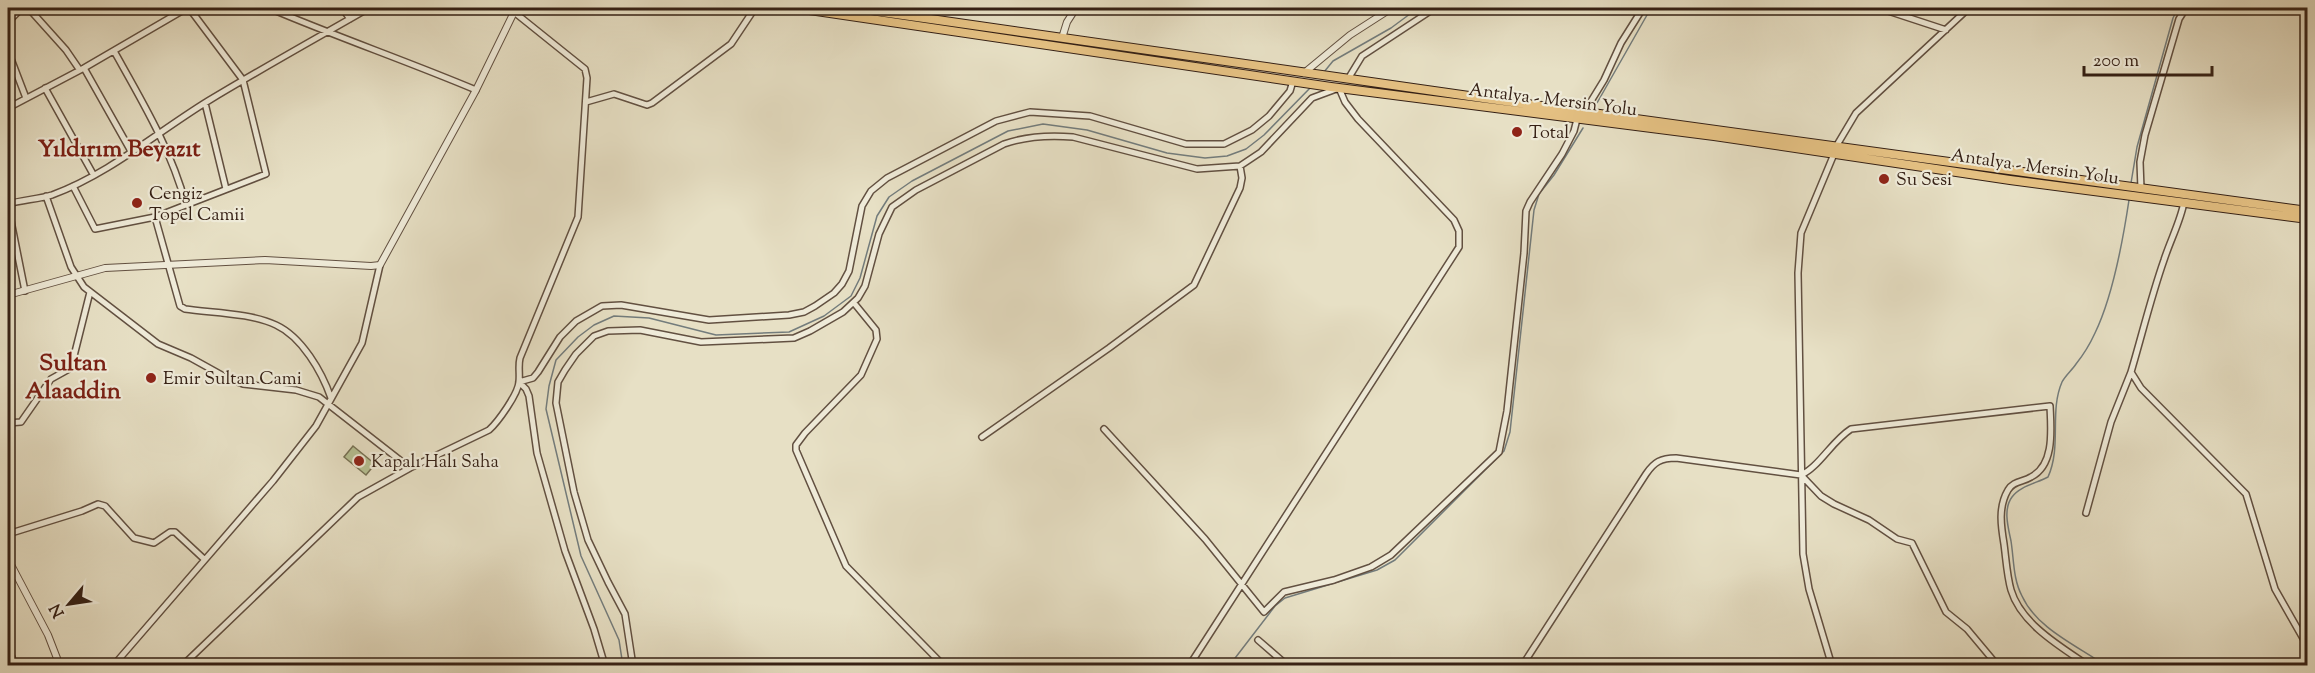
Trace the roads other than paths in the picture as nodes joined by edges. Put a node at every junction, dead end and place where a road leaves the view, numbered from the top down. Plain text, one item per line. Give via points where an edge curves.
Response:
1 (188, 8) edge
2 (269, 8) edge
3 (342, 8) edge
4 (369, 8) edge
5 (754, 8) edge
6 (796, 8) edge
7 (854, 8) edge
8 (1076, 8) edge
9 (1392, 8) edge
10 (1435, 8) edge
11 (1642, 8) edge
12 (1879, 8) edge
13 (1968, 8) edge
14 (2186, 8) edge
15 (515, 10) edge
16 (350, 19) junction
17 (8, 22) edge
18 (1946, 30) junction
19 (325, 32) junction
20 (1062, 38) junction
21 (8, 51) edge
22 (114, 51) junction
23 (81, 69) junction
24 (1306, 73) junction
25 (1348, 79) junction
26 (243, 80) junction
27 (1293, 81) junction
28 (1335, 87) junction
29 (45, 88) junction
30 (476, 90) junction
31 (26, 98) junction
32 (586, 102) junction
33 (205, 103) junction
34 (8, 108) edge
35 (1586, 111) junction
36 (1577, 118) junction
37 (159, 131) junction
38 (1835, 149) junction
39 (132, 153) junction
40 (1240, 166) junction
41 (93, 174) junction
42 (73, 186) junction
43 (226, 189) junction
44 (2139, 191) junction
45 (46, 196) junction
46 (2184, 202) junction
47 (8, 205) edge
48 (186, 205) junction
49 (2307, 211) edge
50 (155, 217) junction
51 (2307, 219) edge
52 (167, 263) junction
53 (380, 265) junction
54 (75, 276) junction
55 (25, 291) junction
56 (90, 292) junction
57 (8, 295) edge
58 (854, 303) junction
59 (2130, 372) junction
60 (519, 382) junction
61 (331, 398) junction
62 (327, 404) junction
63 (8, 423) edge
64 (1104, 429) dead end
65 (982, 437) dead end
66 (410, 468) junction
67 (1801, 475) junction
68 (2086, 513) dead end
69 (8, 534) edge
70 (8, 559) edge
71 (204, 559) junction
72 (1243, 583) junction
73 (1258, 640) dead end
74 (8, 647) edge
75 (2307, 647) edge
76 (15, 666) edge
77 (60, 666) edge
78 (113, 666) edge
79 (182, 666) edge
80 (604, 666) edge
81 (633, 666) edge
82 (944, 666) edge
83 (1189, 666) edge
84 (1288, 666) edge
85 (1522, 666) edge
86 (1832, 666) edge
87 (1998, 666) edge
88 (2089, 666) edge

1 - 22 street
1 - 26 street
2 - 19 street
3 - 16 street
4 - 16 street
5 - 32 street via 731,44 652,103 647,105 614,94
6 - 27 highway, Antalya - Mersin Yolu
7 - 20 highway, Antalya - Mersin Yolu
8 - 20 street
9 - 24 street via 1350,35
10 - 25 street via 1362,56
11 - 35 street
12 - 18 street
13 - 18 street
14 - 44 street via 2179,19 2145,135
15 - 30 street
15 - 32 street via 585,69
16 - 19 street
17 - 23 street via 20,11 31,11
18 - 38 street via 1856,113
19 - 26 street
19 - 30 street
20 - 24 highway, Antalya - Mersin Yolu
21 - 31 street
22 - 23 street
22 - 37 street
23 - 29 street
23 - 39 street
24 - 25 highway, Antalya - Mersin Yolu
25 - 35 highway, Antalya - Mersin Yolu
26 - 33 street
26 - 43 street via 266,174
27 - 28 highway, Antalya - Mersin Yolu
27 - 60 street via 1290,91 1269,116 1224,144 1186,144 1090,116 1030,112 996,121 887,177 871,191 862,206 849,271 834,293 815,306 789,315 709,320 621,305 602,306 576,321 549,351 538,372
28 - 36 highway, Antalya - Mersin Yolu
28 - 40 street via 1312,98 1261,152
28 - 72 street via 1358,119 1454,220 1459,247
29 - 31 street
29 - 41 street
30 - 53 street
31 - 34 street
32 - 60 street via 578,217 520,358
33 - 37 street
33 - 43 street
35 - 38 highway, Antalya - Mersin Yolu
36 - 38 highway, Antalya - Mersin Yolu
36 - 72 street via 1562,154 1526,211 1507,411 1499,452 1400,547 1371,567 1284,592 1264,612
37 - 39 street
37 - 48 street
38 - 44 highway, Antalya - Mersin Yolu
38 - 67 street via 1801,233 1798,250
39 - 41 street
40 - 58 street via 1197,169 1073,137 1020,139 1004,144 915,190 892,207 879,234 865,286
40 - 65 street via 1240,188 1194,285
41 - 42 street
42 - 45 street
42 - 50 street via 95,229
43 - 48 street
44 - 46 highway, Antalya - Mersin Yolu
44 - 49 highway, Antalya - Mersin Yolu
45 - 47 street
45 - 54 street
46 - 51 highway, Antalya - Mersin Yolu
46 - 59 street
47 - 55 street
48 - 50 street
50 - 52 street
52 - 53 street via 265,260
52 - 54 street via 105,268
52 - 61 street via 180,306 278,325 310,357
53 - 61 street via 362,343
54 - 55 street
54 - 56 street
55 - 57 street
56 - 62 street via 158,344 226,378 306,392
56 - 63 street via 69,369 51,379 21,422
58 - 81 street via 794,338 701,342 640,330 608,331 594,336 565,370 558,382 556,403 574,492 588,540 625,614
58 - 82 street via 876,330 877,339 861,375 805,433 796,450 846,566
59 - 68 street via 2111,422
59 - 75 street via 2246,494 2275,589
60 - 66 street via 489,430
60 - 80 street via 529,396 537,453
61 - 62 street
62 - 66 street
62 - 71 street via 316,426 273,481
64 - 72 street
66 - 79 street via 358,497
67 - 85 street via 1676,458 1653,464
67 - 86 street via 1805,569
67 - 87 street via 1834,504 1869,520 1897,539 1912,543 1946,612 1967,629
67 - 88 street via 1810,471 1851,429 2050,406 2045,466 2009,488 2001,509 2006,564 2011,590 2026,616
69 - 71 street via 98,504 105,506 134,538 154,543 175,532
70 - 77 street
71 - 78 street
72 - 83 street
73 - 84 street
74 - 76 street

